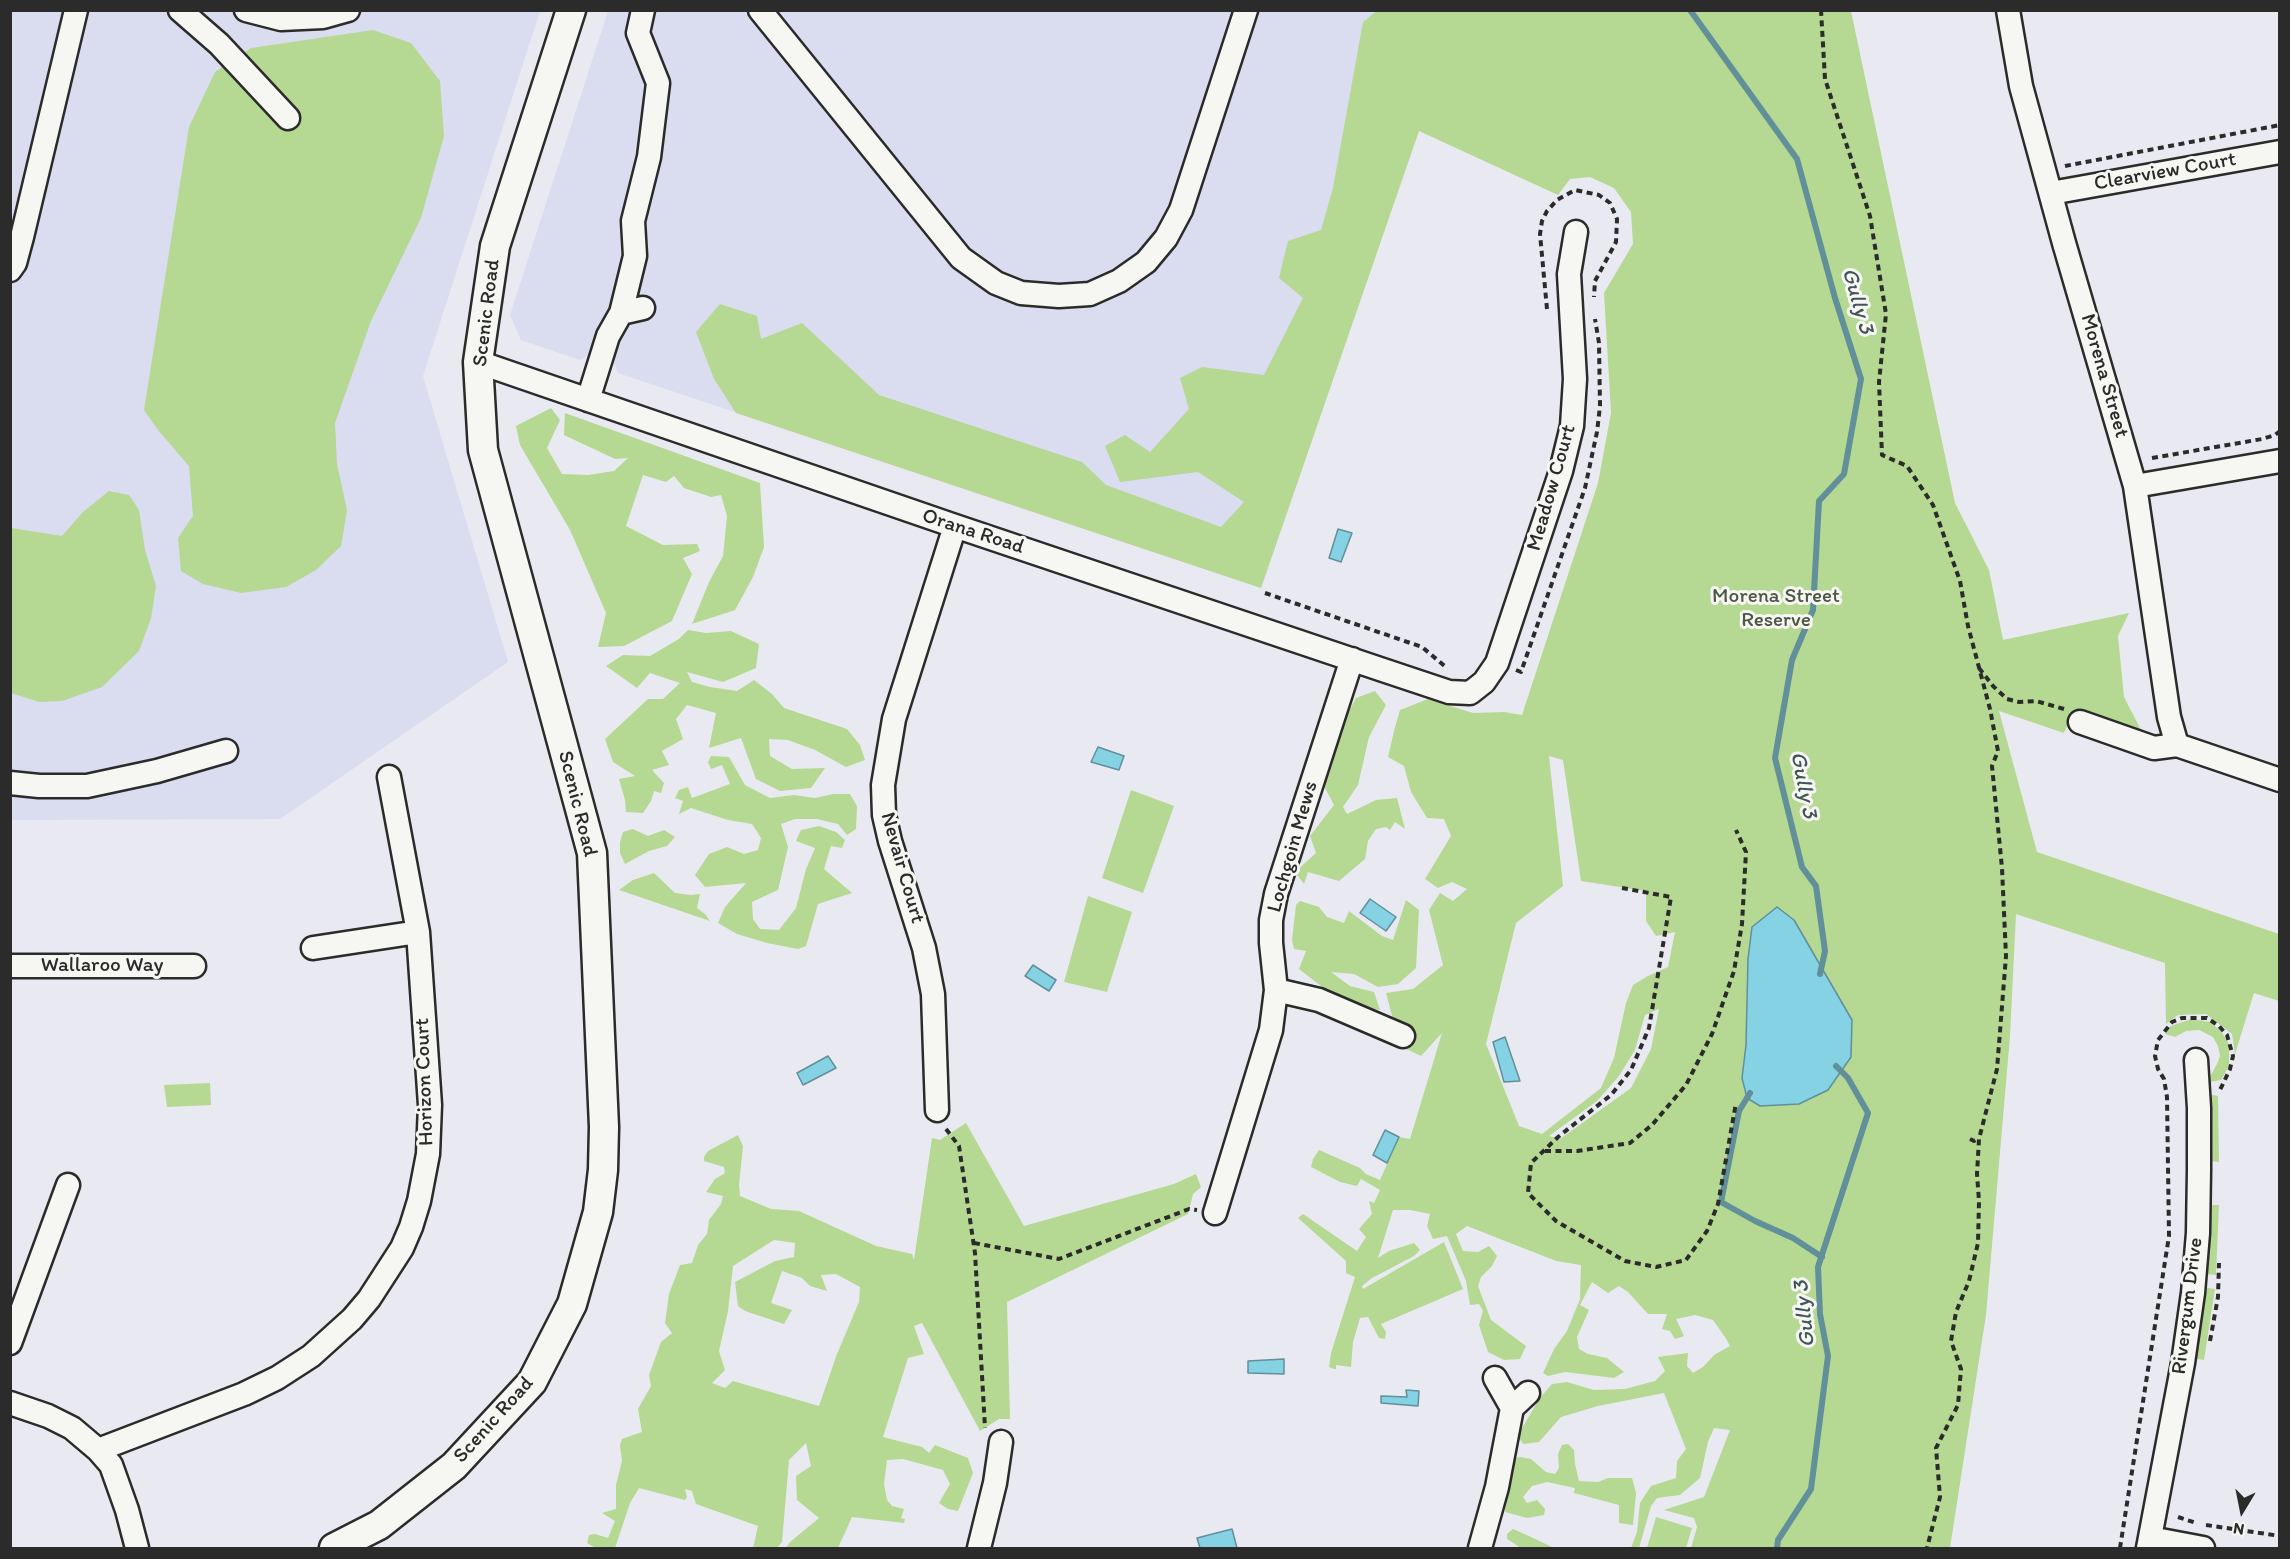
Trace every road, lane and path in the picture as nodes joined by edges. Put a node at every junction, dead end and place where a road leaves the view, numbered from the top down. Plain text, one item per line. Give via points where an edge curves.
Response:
1 (76, 10) edge
2 (180, 10) edge
3 (246, 10) edge
4 (348, 10) edge
5 (571, 10) edge
6 (643, 10) edge
7 (759, 10) edge
8 (1245, 10) edge
9 (1821, 10) edge
10 (2008, 10) edge
11 (288, 118) dead end
12 (2280, 125) edge
13 (2280, 152) edge
14 (2065, 166) dead end
15 (2051, 193) junction
16 (1576, 232) dead end
17 (10, 270) edge
18 (644, 308) dead end
19 (621, 313) junction
20 (478, 362) junction
21 (588, 400) junction
22 (2280, 431) edge
23 (2152, 458) dead end
24 (2280, 461) edge
25 (2135, 486) junction
26 (955, 526) junction
27 (1265, 593) dead end
28 (1352, 659) junction
29 (1978, 667) junction
30 (1454, 674) dead end
31 (1470, 693) joint
32 (2080, 722) joint
33 (2177, 745) junction
34 (226, 752) dead end
35 (388, 777) dead end
36 (2280, 780) edge
37 (10, 783) edge
38 (1736, 830) dead end
39 (1623, 888) dead end
40 (418, 932) junction
41 (313, 948) dead end
42 (10, 966) edge
43 (194, 966) dead end
44 (1276, 990) junction
45 (1403, 1036) dead end
46 (2196, 1060) dead end
47 (2223, 1082) dead end
48 (1736, 1103) dead end
49 (937, 1110) joint
50 (1970, 1139) dead end
51 (1979, 1139) junction
52 (1544, 1151) junction
53 (68, 1185) dead end
54 (1215, 1213) joint
55 (974, 1243) junction
56 (10, 1343) edge
57 (1495, 1378) dead end
58 (10, 1403) edge
59 (1001, 1442) joint
60 (98, 1450) junction
61 (127, 1510) junction
62 (2178, 1516) dead end
63 (2280, 1536) edge
64 (2149, 1543) edge
65 (137, 1548) edge
66 (148, 1548) edge
67 (334, 1548) edge
68 (979, 1548) edge
69 (1480, 1548) edge
70 (1927, 1548) edge
71 (2120, 1548) edge
72 (2203, 1548) edge

1 - 17 street via 22,237
2 - 11 street via 219,44
3 - 4 street via 281,19 323,17
5 - 20 main road, Scenic Road via 495,246
6 - 19 street via 638,33 658,83 649,157 633,221 635,256
7 - 8 street via 961,258 996,283 1021,293 1059,296 1090,294 1119,281 1146,262 1166,238 1181,210
9 - 29 path via 1826,79 1870,216 1886,314 1879,382 1882,455 1907,466 1933,505 1960,581
10 - 15 street, Morena Street via 2021,86
12 - 14 path
13 - 15 street, Clearview Court
15 - 25 street, Morena Street
16 - 31 street, Meadow Court via 1569,274 1575,379 1573,421 1561,471 1497,663 1484,682
18 - 19 street
19 - 21 street via 608,336
20 - 21 street, Orana Road
20 - 67 main road, Scenic Road via 483,450 592,854 602,1054 603,1170 596,1221 572,1304 532,1382 454,1466 380,1525
21 - 26 street, Orana Road
22 - 23 path via 2262,439
24 - 25 street
25 - 33 street, Morena Street via 2169,717
26 - 28 street, Orana Road
26 - 49 street, Nevair Court via 894,719 883,785 890,841 924,948 933,994
27 - 30 path via 1422,647
28 - 31 street, Orana Road via 1449,692
28 - 44 street, Lochgoin Mews via 1276,894 1271,943
29 - 32 path via 2007,699 2055,705 2078,715
29 - 51 path via 1998,751 1992,766 2006,956 1997,1069
32 - 33 street via 2154,748
33 - 36 street
34 - 37 street via 87,786
35 - 40 street, Horizon Court
38 - 52 path via 1746,852 1742,924 1734,971 1712,1034 1686,1085 1652,1125 1630,1143 1577,1151
39 - 52 path via 1671,897 1649,1028 1631,1070 1611,1095
40 - 41 street
40 - 60 street, Horizon Court via 430,1105 428,1154 417,1210 389,1270 352,1319 311,1356 244,1394
42 - 43 street, Wallaroo Way
44 - 45 street via 1319,1000
44 - 54 street, Lochgoin Mews via 1269,1038
46 - 64 street, Rivergum Drive via 2199,1179 2193,1293
47 - 71 path via 2233,1056 2227,1035 2207,1018 2196,1016 2172,1022 2158,1040 2155,1056 2167,1097 2169,1236
48 - 52 path via 1718,1204 1707,1231 1686,1260 1656,1267 1625,1261 1556,1221 1528,1193 1531,1163
49 - 55 path via 958,1146
50 - 51 path
51 - 70 path via 1978,1242 1969,1281 1956,1312 1952,1341 1960,1369 1958,1405 1936,1448 1940,1497
53 - 56 street
54 - 55 path via 1189,1209 1059,1259
55 - 59 path via 985,1428
57 - 69 street via 1520,1400
58 - 60 street via 72,1428
59 - 68 street
60 - 61 street via 111,1466
61 - 65 street
61 - 66 street
62 - 63 path via 2196,1523
64 - 72 street

